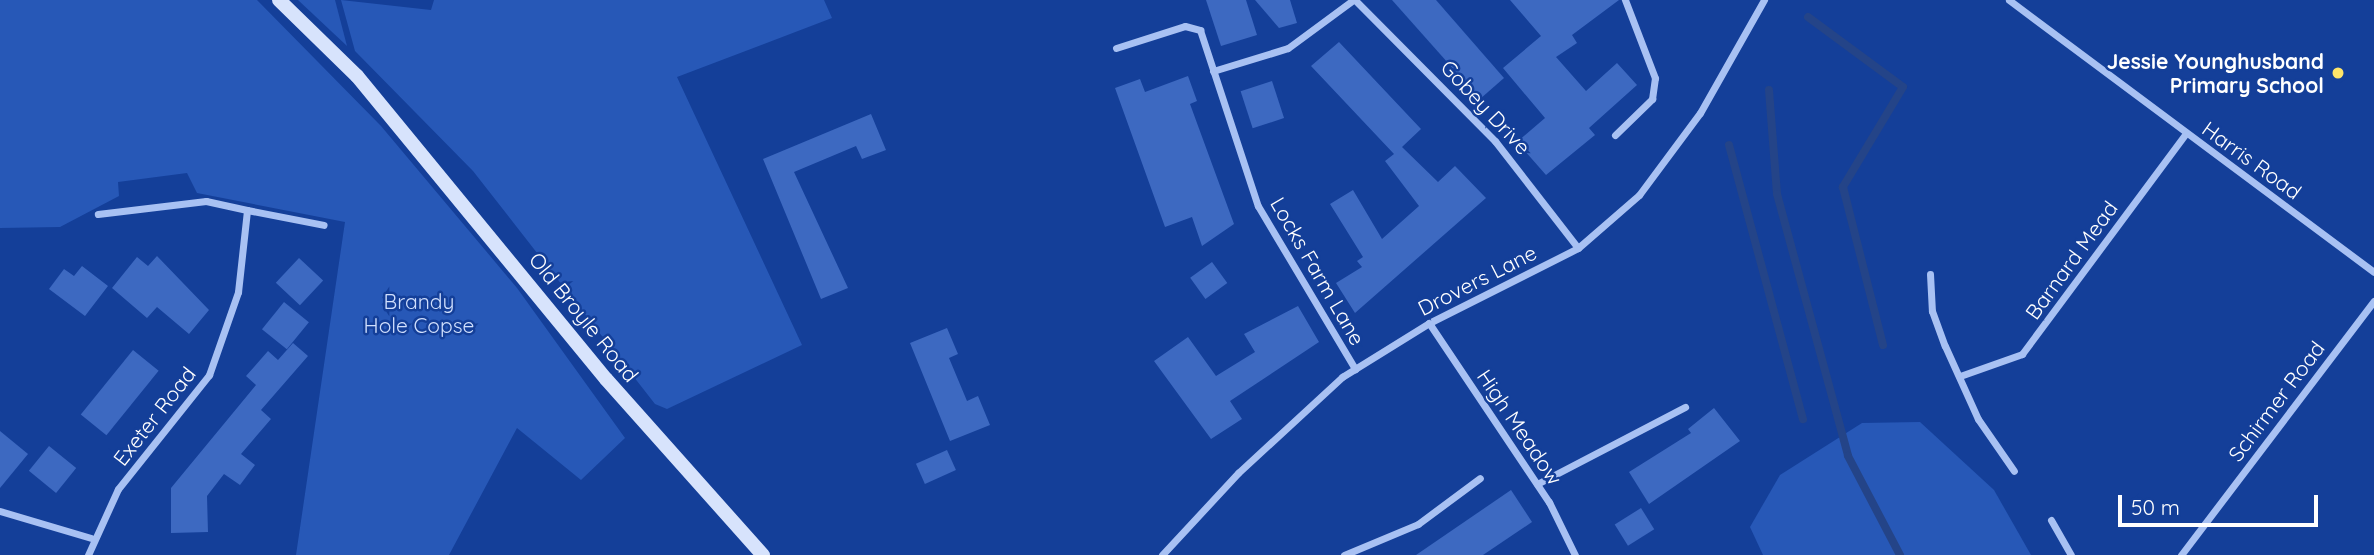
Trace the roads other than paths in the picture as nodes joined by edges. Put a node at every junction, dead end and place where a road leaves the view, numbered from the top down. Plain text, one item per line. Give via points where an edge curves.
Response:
1 (279, 0) edge
2 (1354, 0) edge
3 (1625, 0) edge
4 (1764, 0) edge
5 (2010, 0) edge
6 (1116, 48) dead end
7 (1213, 71) junction
8 (2186, 133) junction
9 (1615, 135) dead end
10 (247, 210) junction
11 (98, 215) dead end
12 (324, 225) dead end
13 (1578, 248) junction
14 (2374, 272) edge
15 (1930, 274) dead end
16 (2374, 301) edge
17 (1429, 323) junction
18 (1355, 369) junction
19 (1960, 376) junction
20 (1685, 407) dead end
21 (2014, 471) dead end
22 (1479, 478) dead end
23 (1537, 484) junction
24 (0, 511) edge
25 (2051, 520) dead end
26 (91, 538) junction
27 (88, 555) edge
28 (763, 555) edge
29 (1162, 555) edge
30 (1344, 555) edge
31 (1575, 555) edge
32 (2071, 555) edge
33 (2181, 555) edge

1 - 28 main road, Old Broyle Road via 378,101
2 - 7 street via 1288,48
2 - 13 street, Gobey Drive via 1495,141
3 - 9 street via 1655,78 1652,99
4 - 13 street, Drovers Lane via 1673,154 1639,195
5 - 8 street, Harris Road
6 - 7 street, Locks Farm Lane via 1194,26
7 - 18 street, Locks Farm Lane via 1258,206
8 - 14 street, Harris Road
8 - 19 street, Barnard Mead via 2022,354
10 - 11 street via 206,201
10 - 12 street
10 - 26 street, Exeter Road via 238,292 209,375 118,489
13 - 17 street, Drovers Lane
15 - 19 street via 1932,311
16 - 33 street, Schirmer Road
17 - 18 street, Drovers Lane
17 - 23 street, High Meadow
18 - 29 street, Drovers Lane via 1238,473
19 - 21 street via 1978,419
20 - 23 street
22 - 30 street via 1418,524
23 - 31 street, High Meadow
24 - 26 street
25 - 32 street
26 - 27 street, Exeter Road

